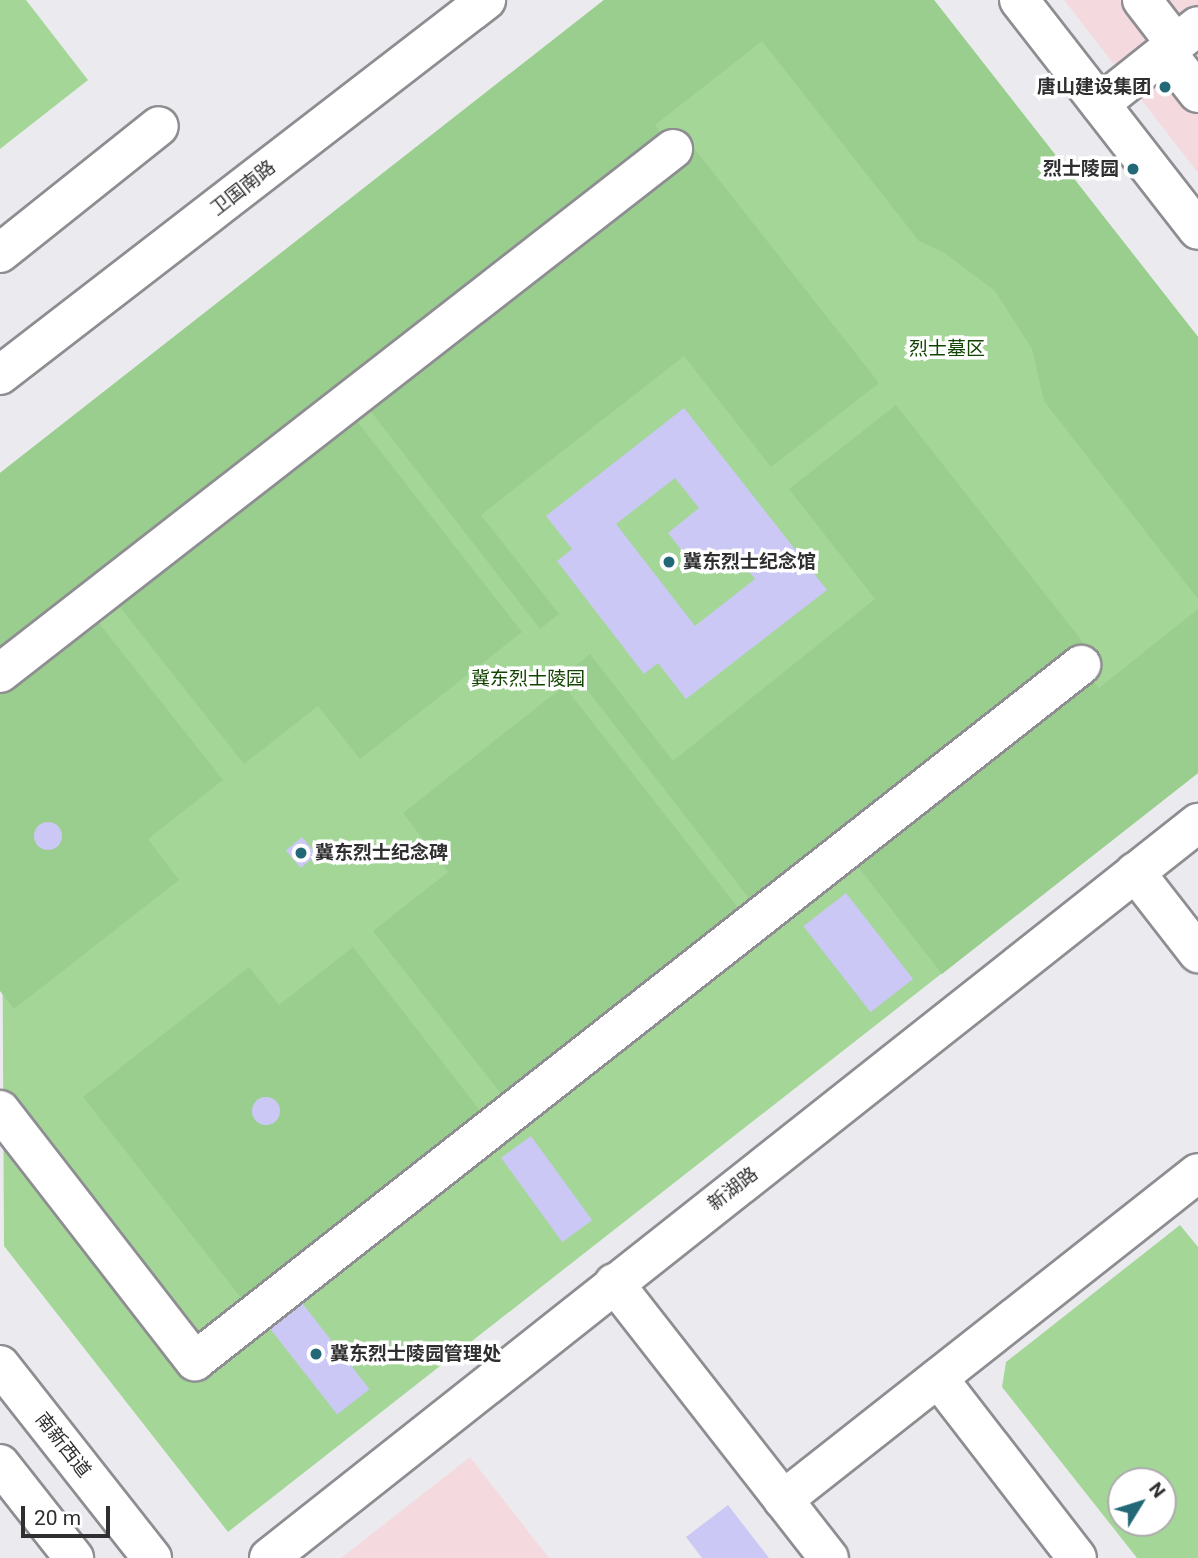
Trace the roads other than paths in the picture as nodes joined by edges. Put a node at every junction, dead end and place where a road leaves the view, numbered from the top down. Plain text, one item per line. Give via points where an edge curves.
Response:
1 (486, 0) edge
2 (1019, 0) edge
3 (1142, 0) edge
4 (1180, 40) edge
5 (1198, 93) edge
6 (1100, 104) junction
7 (159, 126) dead end
8 (673, 149) dead end
9 (1198, 230) edge
10 (0, 253) edge
11 (0, 375) edge
12 (1081, 665) dead end
13 (0, 673) edge
14 (1198, 823) edge
15 (1135, 872) junction
16 (1198, 953) edge
17 (0, 1110) edge
18 (1198, 1173) edge
19 (614, 1283) junction
20 (0, 1365) edge
21 (938, 1378) junction
22 (0, 1464) edge
23 (783, 1500) junction
24 (74, 1558) edge
25 (152, 1558) edge
26 (269, 1558) edge
27 (829, 1558) edge
28 (1077, 1558) edge

1 - 11 street, 卫国南路
2 - 6 street
3 - 4 street
4 - 5 street
4 - 6 street
6 - 9 street
7 - 10 street
8 - 13 street
12 - 17 street via 195,1361
14 - 15 street, 新湖路
15 - 16 street
15 - 19 street, 新湖路
18 - 21 street
19 - 23 street
19 - 26 street, 新湖路
20 - 25 street, 南新西道
21 - 23 street
21 - 28 street
22 - 24 street
23 - 27 street

